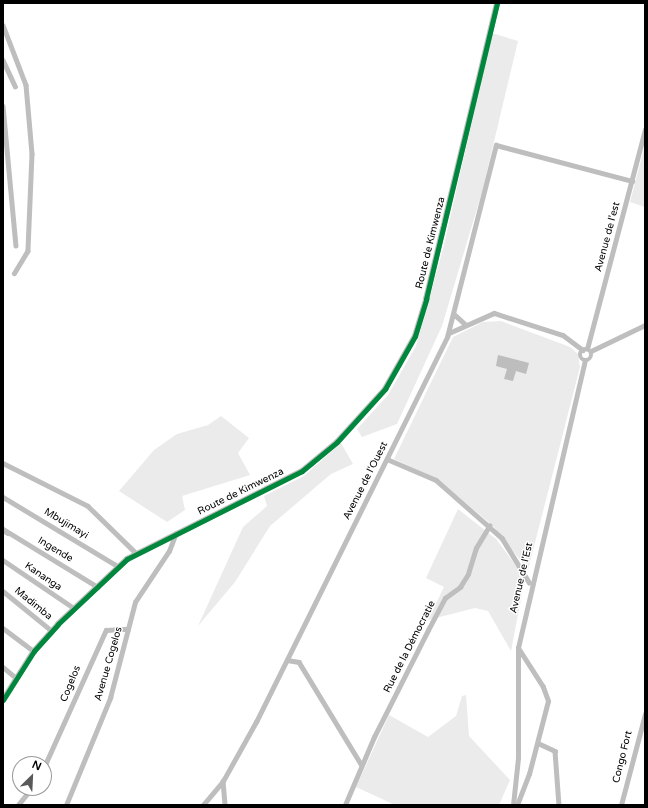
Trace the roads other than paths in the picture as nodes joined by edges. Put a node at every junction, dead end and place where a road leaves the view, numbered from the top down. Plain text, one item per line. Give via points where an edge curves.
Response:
1 (496, 3) edge
2 (3, 25) edge
3 (3, 60) edge
4 (15, 86) dead end
5 (3, 106) edge
6 (645, 130) edge
7 (632, 181) junction
8 (16, 245) dead end
9 (15, 273) dead end
10 (454, 314) junction
11 (465, 324) junction
12 (645, 325) edge
13 (449, 333) junction
14 (587, 350) junction
15 (585, 360) junction
16 (387, 459) junction
17 (3, 463) edge
18 (3, 497) edge
19 (489, 526) junction
20 (3, 529) edge
21 (176, 533) junction
22 (136, 553) junction
23 (3, 560) edge
24 (119, 567) junction
25 (530, 584) junction
26 (98, 587) junction
27 (3, 591) edge
28 (74, 608) junction
29 (3, 628) edge
30 (128, 628) junction
31 (52, 631) junction
32 (518, 648) junction
33 (34, 652) junction
34 (287, 660) junction
35 (3, 667) edge
36 (16, 678) junction
37 (3, 700) edge
38 (645, 714) edge
39 (538, 743) junction
40 (49, 756) edge
41 (361, 764) junction
42 (223, 782) junction
43 (25, 796) edge
44 (18, 805) edge
45 (66, 805) edge
46 (203, 805) edge
47 (224, 805) edge
48 (345, 805) edge
49 (513, 805) edge
50 (516, 805) edge
51 (559, 805) edge
52 (621, 805) edge

1 - 21 street, Route de Kimwenza via 426,299 415,336 397,371 361,418 314,462 270,490
2 - 9 street via 26,85 32,154 28,249
3 - 4 street
5 - 8 street
6 - 7 street, Avenue de l'est
7 - 10 street, Avenue de l'Ouest via 496,145
7 - 14 street, Avenue de l'est
10 - 11 street
10 - 13 street, Avenue de l'Ouest
11 - 13 street
11 - 14 street via 491,314 510,316 569,338
12 - 14 street
13 - 16 street, Avenue de l'Ouest
14 - 15 street, Avenue de l'Est via 581,356
14 - 15 street, Avenue de l'Est via 591,358
15 - 25 street, Avenue de l'Est
16 - 19 street via 434,479
16 - 34 street, Avenue de l'Ouest
17 - 22 street via 88,506
18 - 24 street, Mbujimayi
19 - 25 street via 508,545
19 - 41 street, Rue de la Démocratie via 476,548 468,574 460,586 445,598
20 - 26 street, Ingende
21 - 22 street, Route de Kimwenza
21 - 30 street, Avenue Cogelos via 169,551 135,602
22 - 24 street, Route de Kimwenza
23 - 28 street, Kananga
24 - 26 street, Route de Kimwenza
25 - 32 street, Avenue de l'Est
26 - 28 street, Route de Kimwenza
27 - 31 street, Madimba
28 - 31 street, Route de Kimwenza
29 - 33 street
30 - 40 street, Cogelos via 106,630
30 - 45 street, Avenue Cogelos via 110,698
31 - 33 street, Route de Kimwenza
32 - 39 street via 547,698
32 - 49 street, Avenue de l'Est via 518,758
33 - 36 street, Route de Kimwenza
34 - 41 street via 298,662
34 - 42 street, Avenue de l'Ouest
35 - 36 street
36 - 37 street, Route de Kimwenza
38 - 52 street, Congo Fort
39 - 50 street
39 - 51 street via 555,751
41 - 48 street, Rue de la Démocratie
42 - 46 street, Avenue de l'Ouest
42 - 47 street
43 - 44 street

